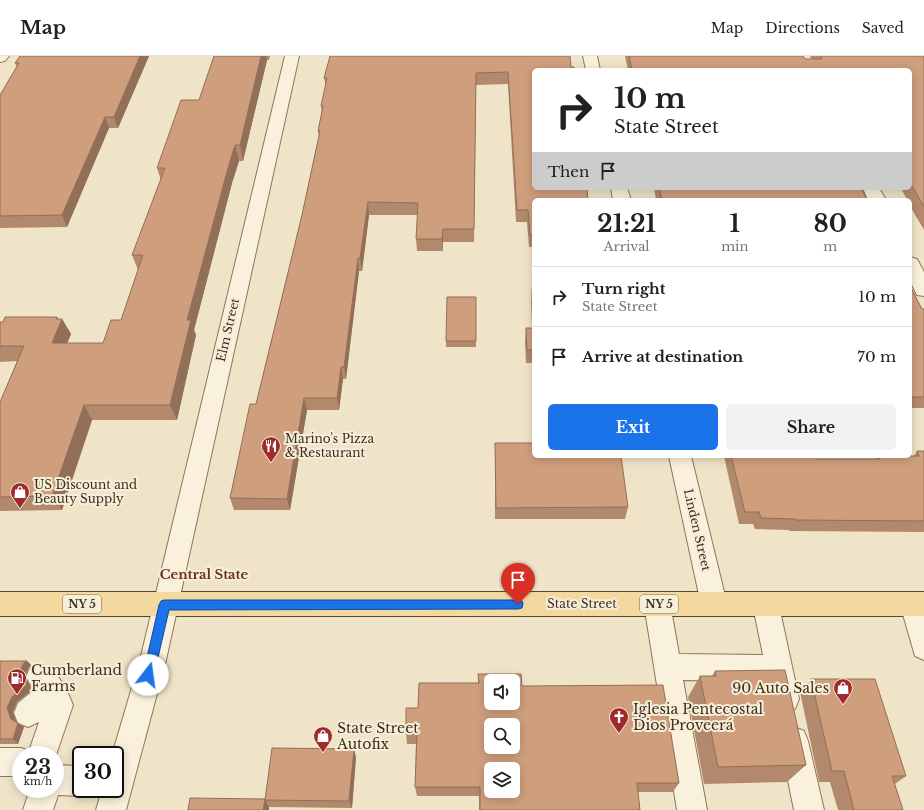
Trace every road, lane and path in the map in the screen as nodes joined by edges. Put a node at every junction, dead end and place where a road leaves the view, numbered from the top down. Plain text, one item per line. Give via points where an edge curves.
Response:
1 (292, 56) edge
2 (590, 56) edge
3 (593, 68) edge
4 (912, 267) edge
5 (924, 290) edge
6 (680, 458) edge
7 (0, 604) edge
8 (657, 604) junction
9 (714, 604) junction
10 (918, 604) edge
11 (164, 605) junction
12 (766, 606) junction
13 (924, 647) edge
14 (667, 667) junction
15 (779, 668) junction
16 (28, 713) dead end
17 (45, 746) edge
18 (124, 758) edge
19 (0, 762) edge
20 (12, 762) edge
21 (42, 798) edge
22 (114, 798) edge
23 (38, 810) edge
24 (111, 810) edge
25 (692, 810) edge
26 (809, 810) edge

1 - 11 street, Elm Street
2 - 3 street
4 - 5 street
6 - 9 street, Linden Street
7 - 11 main road, State Street / NY 5
8 - 9 main road, State Street / NY 5
8 - 11 main road, State Street / NY 5
8 - 14 street
9 - 12 main road, State Street / NY 5
10 - 12 main road, State Street / NY 5
10 - 13 street
11 - 18 street, Elm Street via 153,660
12 - 15 street
14 - 15 street
14 - 25 street
15 - 26 street
16 - 17 street via 47,685 59,705
19 - 20 street
21 - 23 street
22 - 24 street, Elm Street

